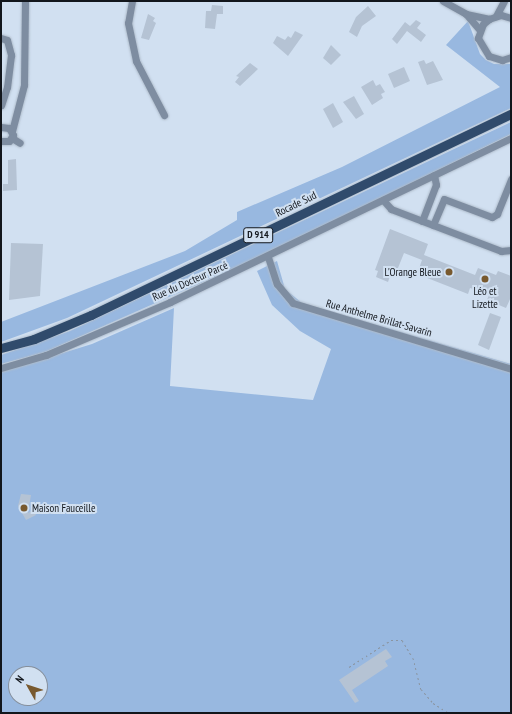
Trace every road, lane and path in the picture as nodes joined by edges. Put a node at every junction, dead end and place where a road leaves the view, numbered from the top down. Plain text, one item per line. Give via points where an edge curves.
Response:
1 (25, 1) edge
2 (132, 1) edge
3 (443, 1) edge
4 (504, 2) edge
5 (466, 14) junction
6 (496, 16) junction
7 (510, 17) edge
8 (489, 19) junction
9 (480, 30) junction
10 (1, 38) edge
11 (511, 58) edge
12 (1, 105) edge
13 (19, 106) junction
14 (511, 114) edge
15 (164, 115) dead end
16 (3, 127) edge
17 (8, 138) edge
18 (511, 138) edge
19 (20, 143) dead end
20 (1, 148) edge
21 (434, 175) junction
22 (511, 178) edge
23 (383, 200) junction
24 (422, 221) junction
25 (433, 225) junction
26 (511, 250) edge
27 (268, 257) junction
28 (1, 348) edge
29 (1, 368) edge
30 (511, 369) edge
31 (349, 667) dead end
32 (449, 713) edge

1 - 13 street via 24,86
2 - 15 street via 128,23 136,61
3 - 5 street
4 - 6 street
4 - 7 street
5 - 8 street
5 - 9 street
6 - 7 street
6 - 8 street
8 - 9 street
9 - 11 street via 480,45 488,56 495,59
10 - 12 street via 7,40 11,55 7,87
13 - 16 street
13 - 17 street
14 - 28 main road, Rocade Sud / D 914 via 90,315 34,339
16 - 17 street
17 - 19 street
17 - 20 street
18 - 21 street, Rue du Docteur Parcé
21 - 23 street, Rue du Docteur Parcé
21 - 24 street via 436,185
22 - 25 street via 497,214 492,217 444,199
23 - 24 street via 391,209
23 - 27 street, Rue du Docteur Parcé
24 - 25 street
25 - 26 street via 501,251
27 - 29 street, Rue du Docteur Parcé via 46,355
27 - 30 street, Rue Anthelme Brillat-Savarin via 277,284 293,303
31 - 32 path via 391,640 402,640 413,658 421,689 433,703

